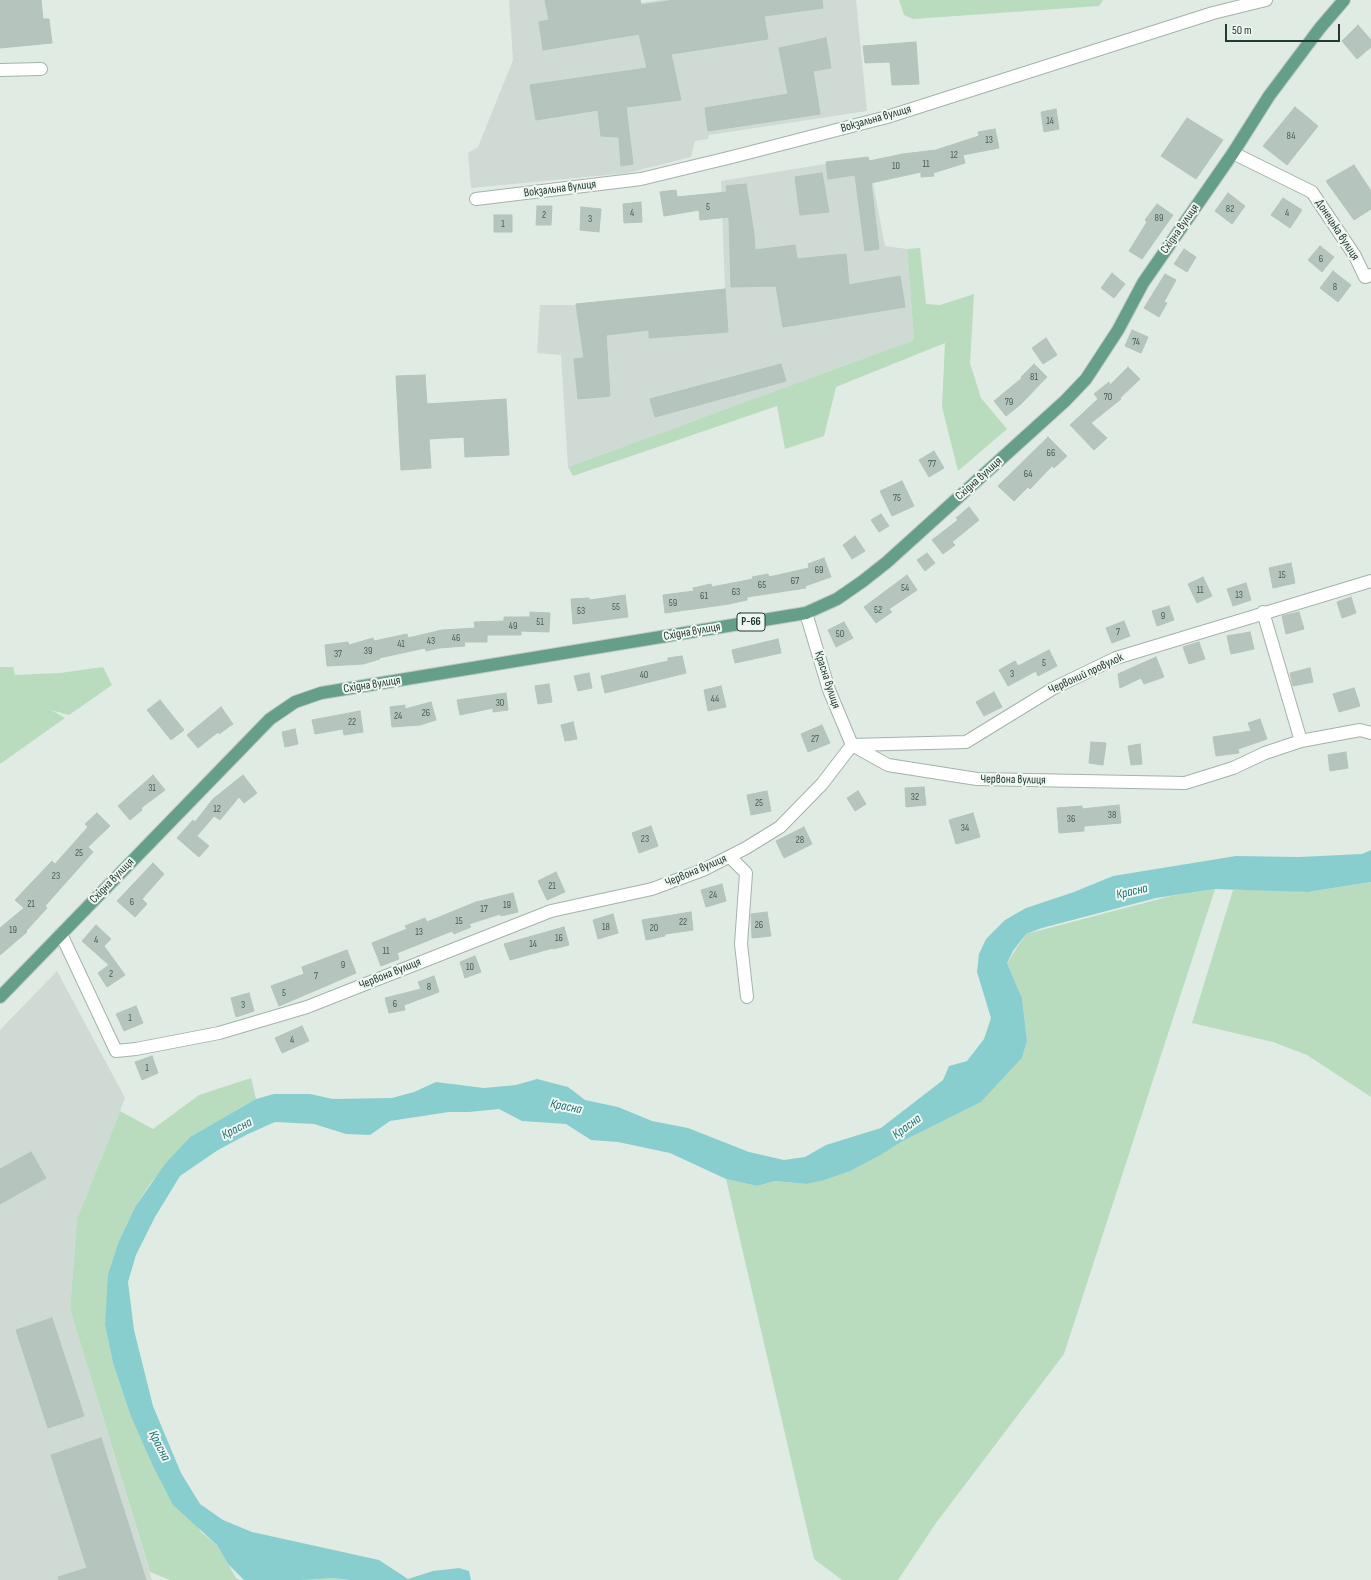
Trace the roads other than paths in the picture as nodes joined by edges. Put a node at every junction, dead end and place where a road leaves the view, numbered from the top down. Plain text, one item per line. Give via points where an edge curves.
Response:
1 (1266, 0) edge
2 (1344, 0) edge
3 (0, 70) edge
4 (41, 70) dead end
5 (1233, 153) junction
6 (476, 199) dead end
7 (1371, 275) edge
8 (1371, 581) edge
9 (1263, 612) junction
10 (806, 613) junction
11 (1371, 733) edge
12 (1301, 740) junction
13 (852, 745) junction
14 (730, 857) junction
15 (61, 934) junction
16 (0, 997) edge
17 (747, 997) dead end

1 - 6 street, Вокзальна вулиця via 1213,13 887,117 732,157 641,179
2 - 5 main road, Східна вулиця / Р-66 via 1274,90
3 - 4 street
5 - 7 street, Донецька вулиця via 1312,192 1355,256 1365,277
5 - 10 main road, Східна вулиця / Р-66 via 1143,283 1102,356 1076,390 887,562 837,599
8 - 9 street, Червоний провулок
9 - 12 street
9 - 13 street, Червоний провулок via 1116,658 1054,688 966,742
10 - 13 street, Красна вулиця via 830,690
10 - 15 main road, Східна вулиця / Р-66 via 321,693 295,702 270,719
11 - 12 street, Червона вулиця via 1360,730
12 - 13 street, Червона вулиця via 1233,768 1185,783 978,779 888,765
13 - 14 street, Червона вулиця via 822,784 780,827
14 - 15 street, Червона вулиця via 652,889 551,910 307,1007 219,1033 136,1049 116,1051
14 - 17 street via 746,873 740,944
15 - 16 main road, Східна вулиця / Р-66

